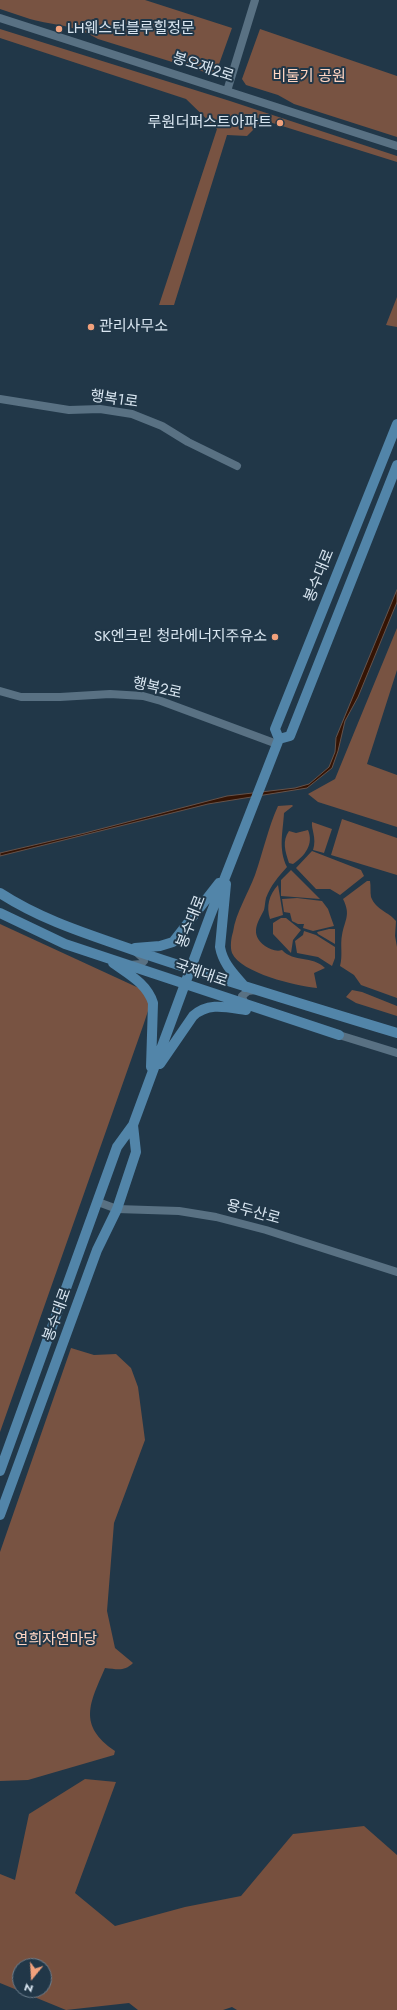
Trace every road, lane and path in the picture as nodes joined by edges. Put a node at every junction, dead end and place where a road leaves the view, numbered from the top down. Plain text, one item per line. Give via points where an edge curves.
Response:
1 (255, 0) edge
2 (0, 18) edge
3 (227, 91) junction
4 (397, 146) edge
5 (0, 399) edge
6 (397, 424) edge
7 (397, 465) edge
8 (237, 466) dead end
9 (0, 691) edge
10 (278, 742) junction
11 (227, 873) junction
12 (0, 893) edge
13 (0, 912) edge
14 (132, 949) junction
15 (105, 958) junction
16 (124, 964) junction
17 (190, 969) junction
18 (185, 984) junction
19 (245, 987) junction
20 (256, 990) junction
21 (249, 1006) junction
22 (272, 1014) junction
23 (397, 1033) edge
24 (339, 1035) joint
25 (397, 1053) edge
26 (151, 1077) junction
27 (133, 1125) junction
28 (98, 1202) junction
29 (117, 1209) junction
30 (397, 1272) edge
31 (0, 1471) edge
32 (0, 1515) edge

1 - 3 street
2 - 3 street, 봉오재2로
3 - 4 street, 봉오재2로
5 - 8 street, 행복1로 via 69,410 100,409 132,414 162,426
6 - 10 main road, 봉수대로 via 275,729
7 - 10 main road, 봉수대로 via 290,736
9 - 10 street, 행복2로 via 21,697 110,694 143,696
10 - 11 main road, 봉수대로
11 - 14 main road via 173,942
11 - 17 main road, 봉수대로
11 - 19 main road via 221,954 227,966
12 - 14 main road, 국제대로 via 62,925
13 - 15 main road, 국제대로 via 49,938
14 - 16 street via 144,961 137,965
14 - 17 main road, 국제대로
15 - 16 main road, 국제대로
15 - 26 main road via 139,982 151,995
16 - 18 main road, 국제대로
17 - 18 main road, 봉수대로
17 - 19 main road, 국제대로
18 - 21 main road, 국제대로
18 - 26 main road, 봉수대로
19 - 20 main road, 국제대로
20 - 21 street via 248,991 242,996
20 - 23 main road, 국제대로
21 - 22 main road, 국제대로
22 - 24 main road, 국제대로
22 - 26 main road via 216,1006 199,1010 192,1016
24 - 25 street, 국제대로
26 - 27 main road, 봉수대로
27 - 28 main road, 봉수대로 via 117,1147
27 - 29 main road, 봉수대로 via 136,1152
28 - 29 street, 용두산로
28 - 31 main road, 봉수대로
29 - 30 street, 용두산로 via 179,1210 216,1217 266,1230
29 - 32 main road, 봉수대로 via 97,1250

